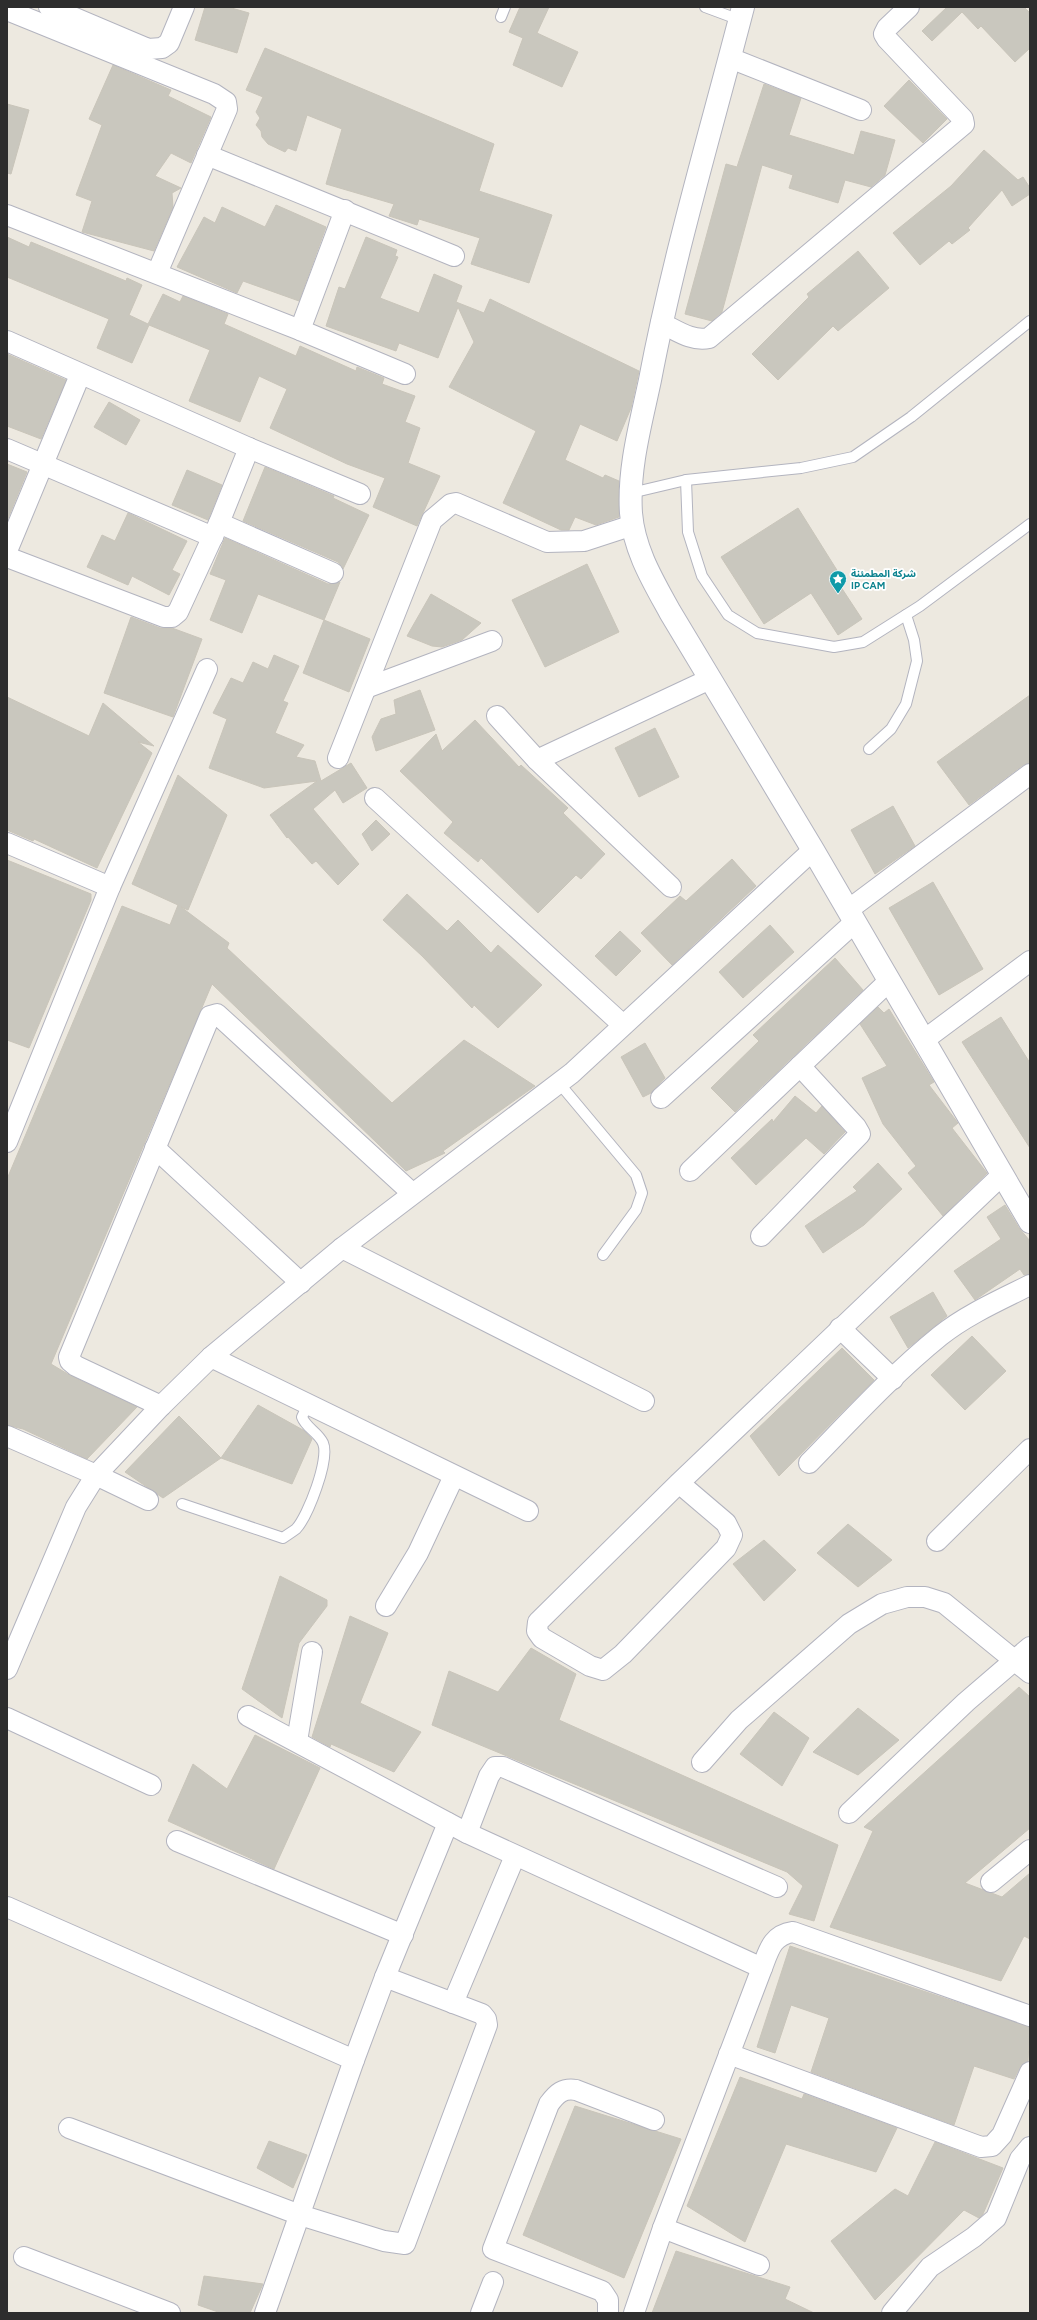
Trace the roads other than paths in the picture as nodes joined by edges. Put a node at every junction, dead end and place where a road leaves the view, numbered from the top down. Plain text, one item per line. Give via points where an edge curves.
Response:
1 (48, 7) edge
2 (184, 7) edge
3 (505, 7) edge
4 (705, 7) edge
5 (908, 7) edge
6 (7, 10) edge
7 (742, 13) edge
8 (501, 17) dead end
9 (730, 58) junction
10 (861, 110) dead end
11 (207, 155) junction
12 (345, 210) junction
13 (7, 215) edge
14 (454, 256) dead end
15 (157, 273) junction
16 (1030, 320) edge
17 (661, 323) junction
18 (300, 330) junction
19 (7, 341) edge
20 (405, 374) dead end
21 (80, 375) junction
22 (248, 448) junction
23 (7, 449) edge
24 (43, 465) junction
25 (686, 480) junction
26 (631, 493) junction
27 (360, 494) dead end
28 (1030, 524) edge
29 (633, 526) junction
30 (216, 530) junction
31 (7, 551) edge
32 (7, 557) edge
33 (333, 572) dead end
34 (906, 615) junction
35 (492, 641) dead end
36 (206, 669) dead end
37 (710, 679) junction
38 (366, 688) junction
39 (497, 716) dead end
40 (869, 748) dead end
41 (338, 758) dead end
42 (537, 760) junction
43 (1030, 774) edge
44 (375, 798) dead end
45 (7, 843) edge
46 (813, 850) junction
47 (110, 887) junction
48 (671, 887) dead end
49 (851, 916) junction
50 (1030, 961) edge
51 (889, 981) junction
52 (624, 1025) junction
53 (924, 1040) junction
54 (800, 1066) junction
55 (559, 1084) junction
56 (661, 1098) dead end
57 (11, 1119) edge
58 (7, 1142) edge
59 (154, 1148) junction
60 (690, 1171) dead end
61 (1002, 1175) junction
62 (412, 1194) junction
63 (1027, 1209) edge
64 (762, 1236) dead end
65 (342, 1248) junction
66 (603, 1255) dead end
67 (301, 1283) junction
68 (1030, 1286) edge
69 (840, 1328) junction
70 (211, 1357) junction
71 (893, 1379) junction
72 (644, 1401) dead end
73 (308, 1404) junction
74 (161, 1406) junction
75 (7, 1436) edge
76 (1030, 1449) edge
77 (809, 1463) dead end
78 (96, 1475) junction
79 (454, 1476) junction
80 (679, 1483) junction
81 (148, 1500) dead end
82 (182, 1504) dead end
83 (528, 1511) dead end
84 (937, 1541) dead end
85 (386, 1606) dead end
86 (312, 1652) dead end
87 (1023, 1653) edge
88 (7, 1668) edge
89 (1030, 1673) edge
90 (248, 1716) dead end
91 (7, 1718) edge
92 (297, 1741) junction
93 (702, 1762) dead end
94 (151, 1784) dead end
95 (848, 1813) dead end
96 (448, 1823) junction
97 (467, 1833) junction
98 (177, 1841) dead end
99 (1030, 1850) edge
100 (515, 1856) junction
101 (991, 1882) dead end
102 (777, 1887) dead end
103 (7, 1907) edge
104 (403, 1934) junction
105 (762, 1968) junction
106 (385, 1976) junction
107 (453, 2003) junction
108 (1030, 2016) edge
109 (729, 2054) junction
110 (354, 2060) junction
111 (1030, 2072) edge
112 (654, 2120) dead end
113 (69, 2128) dead end
114 (1030, 2147) edge
115 (300, 2215) junction
116 (663, 2228) junction
117 (24, 2257) dead end
118 (759, 2265) dead end
119 (493, 2282) dead end
120 (895, 2312) edge
121 (170, 2313) edge
122 (265, 2313) edge
123 (481, 2313) edge
124 (608, 2313) edge
125 (634, 2313) edge

1 - 2 street via 148,48 162,48 169,43
3 - 8 lane
4 - 7 lane
5 - 17 street via 884,34 963,118 964,124 709,338 693,338
6 - 11 street via 221,98 226,102 227,109
7 - 9 main road
9 - 10 street
9 - 17 main road
11 - 12 street
11 - 15 street
12 - 14 street
12 - 18 street
13 - 15 street
15 - 18 street
16 - 25 lane via 910,417 853,457 801,468
17 - 26 main road via 633,464
18 - 20 street
19 - 21 street
21 - 22 street
21 - 24 street
22 - 27 street
22 - 30 street
23 - 24 street
24 - 30 street
24 - 31 street
25 - 26 lane
25 - 34 lane via 688,532 702,576 728,615 757,633 834,648 863,642
26 - 29 main road
28 - 34 lane
29 - 37 main road via 640,553 653,582
29 - 38 street via 584,541 547,542 456,503 451,504 432,520
30 - 32 street via 178,612 172,617 164,617
30 - 33 street
34 - 40 lane via 917,661 906,704 890,729
35 - 38 street
36 - 47 street
37 - 42 street
37 - 46 main road
38 - 41 street
39 - 42 street
42 - 48 street
43 - 49 street
44 - 52 street
45 - 47 street
46 - 49 main road
46 - 52 street
47 - 57 street
49 - 51 main road
49 - 56 street
50 - 53 street
51 - 53 main road
51 - 54 street
52 - 55 street
53 - 61 main road
54 - 60 street
54 - 64 street via 860,1134
55 - 62 street
55 - 66 lane via 636,1175 642,1193 636,1210
57 - 58 street
59 - 62 street via 208,1022 214,1014
59 - 67 street
59 - 74 street via 69,1356 70,1361 76,1366
61 - 63 main road
61 - 69 street
62 - 65 street
65 - 67 street
65 - 72 street
67 - 70 street
68 - 71 street via 941,1336
69 - 71 street
69 - 80 street
70 - 73 street
70 - 74 street
71 - 77 street
73 - 79 street
73 - 82 lane via 302,1417 304,1424 316,1433 323,1443 323,1466 313,1499 296,1528 283,1538
74 - 78 street
75 - 78 street
76 - 84 street
78 - 81 street
78 - 88 street via 76,1507
79 - 83 street
79 - 85 street via 418,1553
80 - 80 street via 538,1622 536,1631 542,1638 590,1666 603,1670 611,1666 726,1548 732,1535 726,1524
86 - 92 street
87 - 89 street
87 - 93 street via 944,1603 925,1597 907,1597 882,1604 849,1624 740,1720
87 - 95 street via 966,1702
90 - 92 street
91 - 94 street
92 - 96 street
96 - 97 street
96 - 104 street
97 - 100 street
97 - 102 street via 489,1776 495,1767 503,1767
98 - 104 street
99 - 101 street
100 - 105 street
100 - 107 street
103 - 110 street
104 - 106 street
105 - 108 street via 773,1941 782,1934 793,1932
105 - 109 street
106 - 107 street
106 - 110 street
107 - 115 street via 482,2014 487,2025 405,2244 384,2241
109 - 111 street via 981,2147 992,2146 1002,2135
109 - 116 street
110 - 115 street
112 - 124 street via 576,2090 566,2089 557,2094 549,2104 493,2249 602,2291 608,2300
113 - 115 street
114 - 120 street via 1020,2159 996,2218 974,2237 930,2267
115 - 122 street
116 - 118 street
116 - 125 street
117 - 121 street
119 - 123 street

